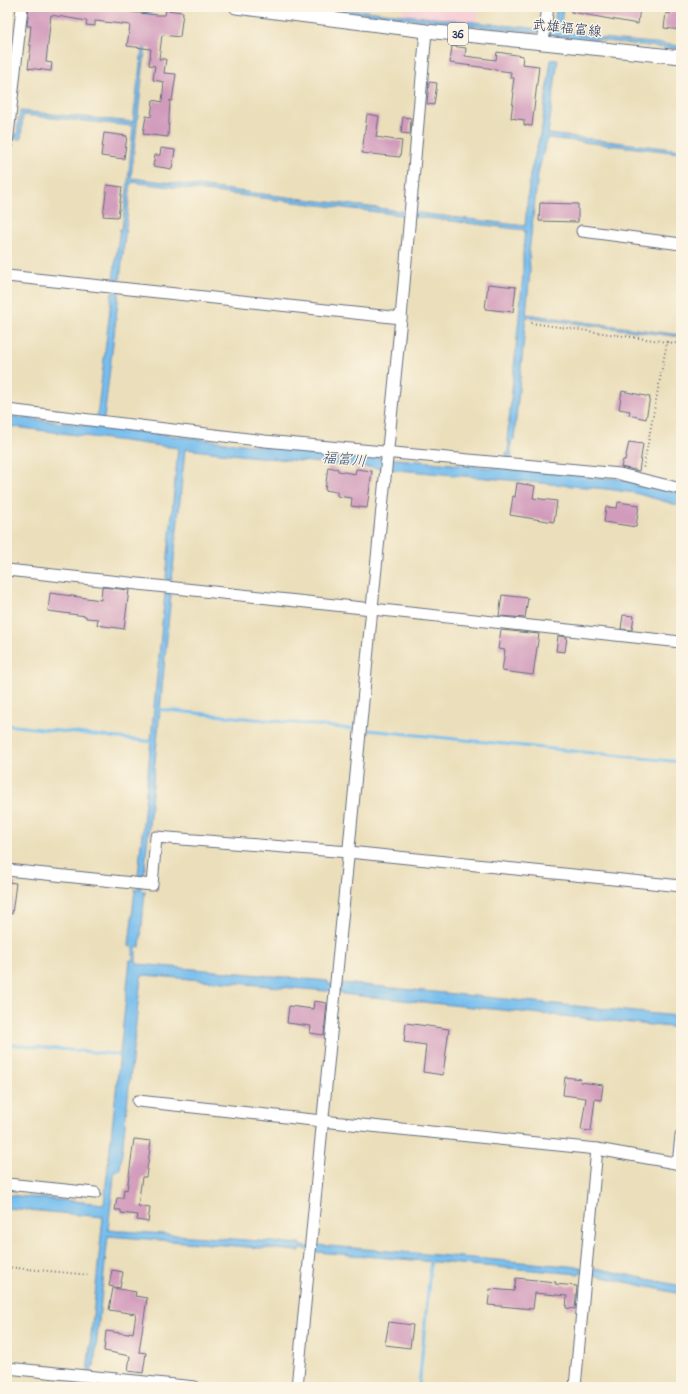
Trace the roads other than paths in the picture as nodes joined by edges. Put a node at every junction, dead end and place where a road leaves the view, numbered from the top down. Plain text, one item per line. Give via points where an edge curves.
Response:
1 (22, 7) edge
2 (236, 7) edge
3 (548, 7) edge
4 (331, 13) edge
5 (426, 31) junction
6 (544, 35) junction
7 (681, 57) edge
8 (8, 136) edge
9 (7, 144) edge
10 (582, 231) dead end
11 (681, 244) edge
12 (7, 276) edge
13 (401, 318) junction
14 (7, 410) edge
15 (387, 455) junction
16 (681, 489) edge
17 (7, 570) edge
18 (372, 608) junction
19 (681, 642) edge
20 (349, 852) junction
21 (7, 870) edge
22 (681, 886) edge
23 (138, 1101) dead end
24 (322, 1121) junction
25 (681, 1136) edge
26 (597, 1149) junction
27 (680, 1164) edge
28 (7, 1184) edge
29 (95, 1193) dead end
30 (7, 1368) edge
31 (195, 1387) edge
32 (297, 1387) edge
33 (575, 1387) edge

1 - 8 street
2 - 4 main road, 武雄福富線 / 36
3 - 6 street
4 - 5 main road, 武雄福富線 / 36
5 - 6 main road, 武雄福富線 / 36
5 - 13 street
6 - 7 main road, 武雄福富線 / 36
8 - 9 street
10 - 11 street
12 - 13 street
13 - 15 street
14 - 15 street
15 - 16 street via 620,474
15 - 18 street
17 - 18 street
18 - 19 street
18 - 20 street
20 - 21 street via 156,837 152,886
20 - 22 street
20 - 24 street
23 - 24 street
24 - 26 street
24 - 32 street
25 - 27 street
26 - 27 street
26 - 33 street
28 - 29 street
30 - 31 street

